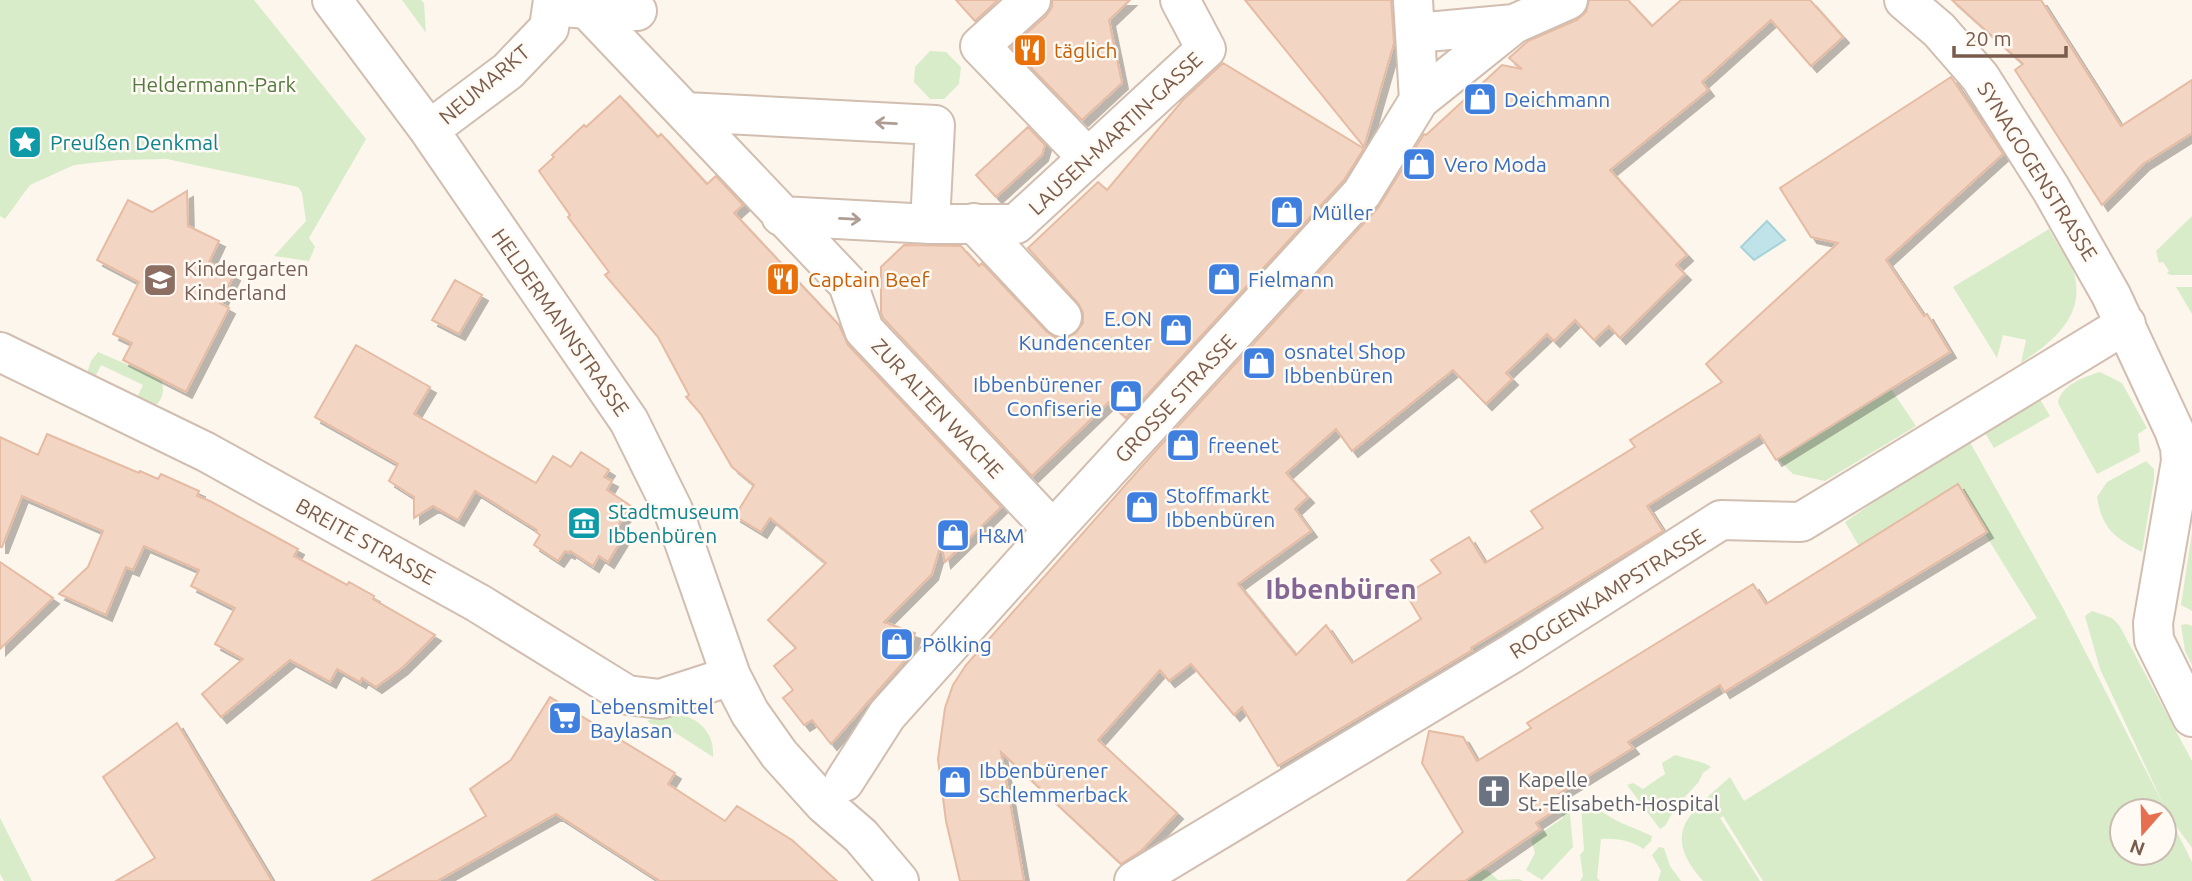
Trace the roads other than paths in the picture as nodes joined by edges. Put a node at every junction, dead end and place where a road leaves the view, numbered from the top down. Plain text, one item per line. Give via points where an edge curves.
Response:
1 (332, 0) edge
2 (1031, 0) edge
3 (1180, 0) edge
4 (1568, 0) edge
5 (1904, 0) edge
6 (564, 5) edge
7 (638, 11) dead end
8 (1415, 17) edge
9 (1522, 21) junction
10 (1419, 100) junction
11 (686, 112) junction
12 (429, 131) junction
13 (1088, 158) junction
14 (781, 216) junction
15 (974, 223) junction
16 (930, 224) junction
17 (1062, 317) dead end
18 (2126, 324) junction
19 (0, 352) edge
20 (1053, 530) junction
21 (731, 676) junction
22 (2192, 717) edge
23 (844, 782) dead end
24 (899, 881) edge
25 (1134, 881) edge

1 - 12 street, HELDERMANNSTRASSE
2 - 13 street via 980,46
3 - 13 street, LAUSEN-MARTIN-GASSE via 1206,50
4 - 9 street
5 - 18 street, SYNAGOGENSTRASSE via 1939,30 1980,77 2051,189
6 - 7 street
6 - 11 street, ZUR ALTEN WACHE
6 - 12 street, NEUMARKT via 508,71
8 - 9 street
8 - 10 street
9 - 10 street, GROSSE STRASSE
10 - 20 street, GROSSE STRASSE via 1362,193
11 - 14 street, ZUR ALTEN WACHE
16 -> 11 street via 934,125
12 - 21 street, HELDERMANNSTRASSE via 629,421 673,510
13 - 15 street, LAUSEN-MARTIN-GASSE via 1016,224
14 -> 16 street, LAUSEN-MARTIN-GASSE
14 - 20 street, ZUR ALTEN WACHE via 848,284 864,330
15 - 16 street, LAUSEN-MARTIN-GASSE
15 - 17 street
18 - 22 street, SYNAGOGENSTRASSE via 2179,447 2181,461 2153,623 2154,640
18 - 25 street, ROGGENKAMPSTRASSE via 1801,522 1721,520 1511,654
19 - 21 street, BREITE STRASSE via 206,452 478,603 627,695 660,699
20 - 23 street, GROSSE STRASSE via 887,715
21 - 24 street via 779,754

